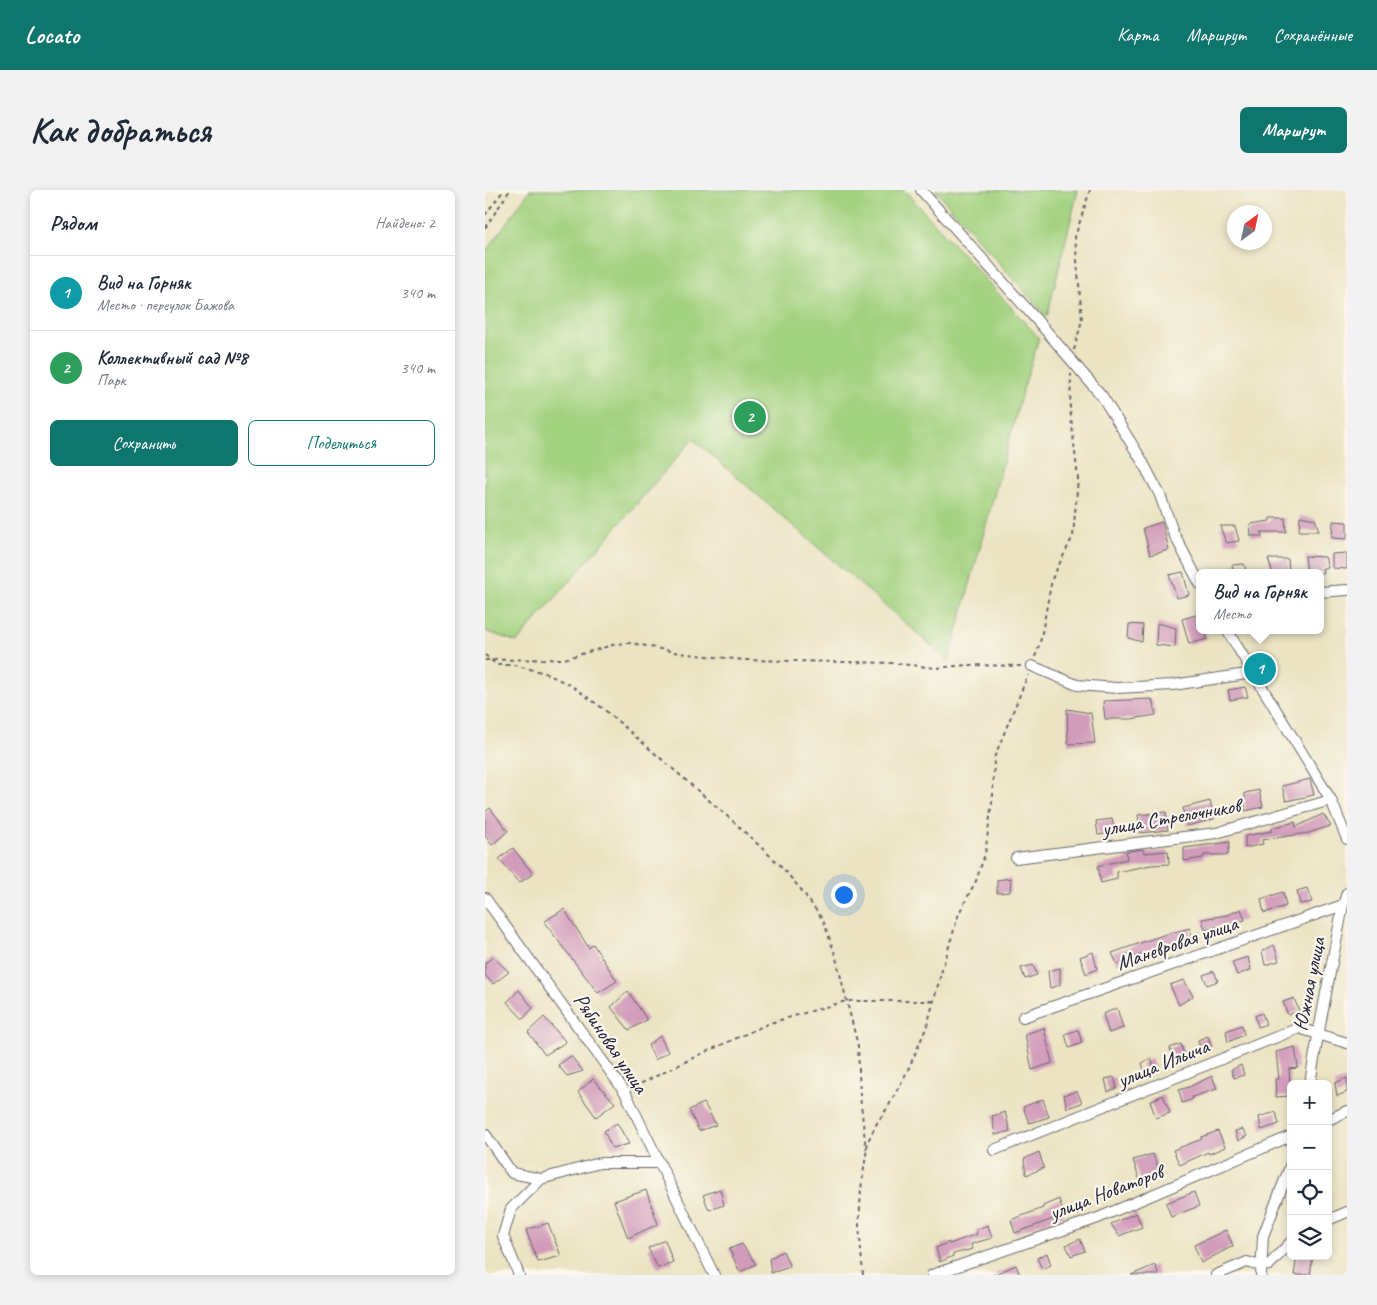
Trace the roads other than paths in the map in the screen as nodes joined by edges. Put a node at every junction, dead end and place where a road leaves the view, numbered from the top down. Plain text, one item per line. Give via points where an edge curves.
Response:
1 (921, 190) edge
2 (1196, 576) edge
3 (1347, 590) edge
4 (1324, 592) edge
5 (1229, 634) edge
6 (1032, 666) road end
7 (1253, 673) junction
8 (1331, 800) junction
9 (1347, 839) edge
10 (1016, 858) dead end
11 (1347, 893) edge
12 (485, 898) edge
13 (1343, 905) junction
14 (1023, 1017) dead end
15 (1318, 1034) junction
16 (1347, 1043) edge
17 (1311, 1080) edge
18 (1347, 1111) edge
19 (1332, 1118) edge
20 (485, 1134) edge
21 (1287, 1138) edge
22 (994, 1150) dead end
23 (660, 1163) junction
24 (1289, 1170) edge
25 (541, 1179) junction
26 (1347, 1212) edge
27 (1332, 1218) edge
28 (1287, 1246) edge
29 (1261, 1271) edge
30 (519, 1275) edge
31 (714, 1275) edge
32 (932, 1275) edge
33 (1215, 1275) edge

1 - 2 street via 1102,396 1160,495 1173,532
3 - 4 street
5 - 7 street
6 - 7 street via 1077,685 1117,688 1173,685
7 - 8 street
8 - 9 street
8 - 10 street, улица Стрелочников via 1216,833
11 - 13 street, Южная улица
12 - 23 street, Рябиновая улица via 625,1092
13 - 14 street, Маневровая улица
13 - 15 street, Южная улица
15 - 16 street, улица Ильича
15 - 17 street, Южная улица
15 - 22 street, улица Ильича via 1299,1028
18 - 19 street
20 - 25 street via 512,1173
21 - 32 street, улица Новаторов via 1098,1218
23 - 25 street via 600,1163
23 - 31 street, Рябиновая улица
24 - 29 street via 1263,1236
25 - 30 street via 511,1209 503,1236
26 - 27 street
28 - 29 street
29 - 33 street via 1247,1262

